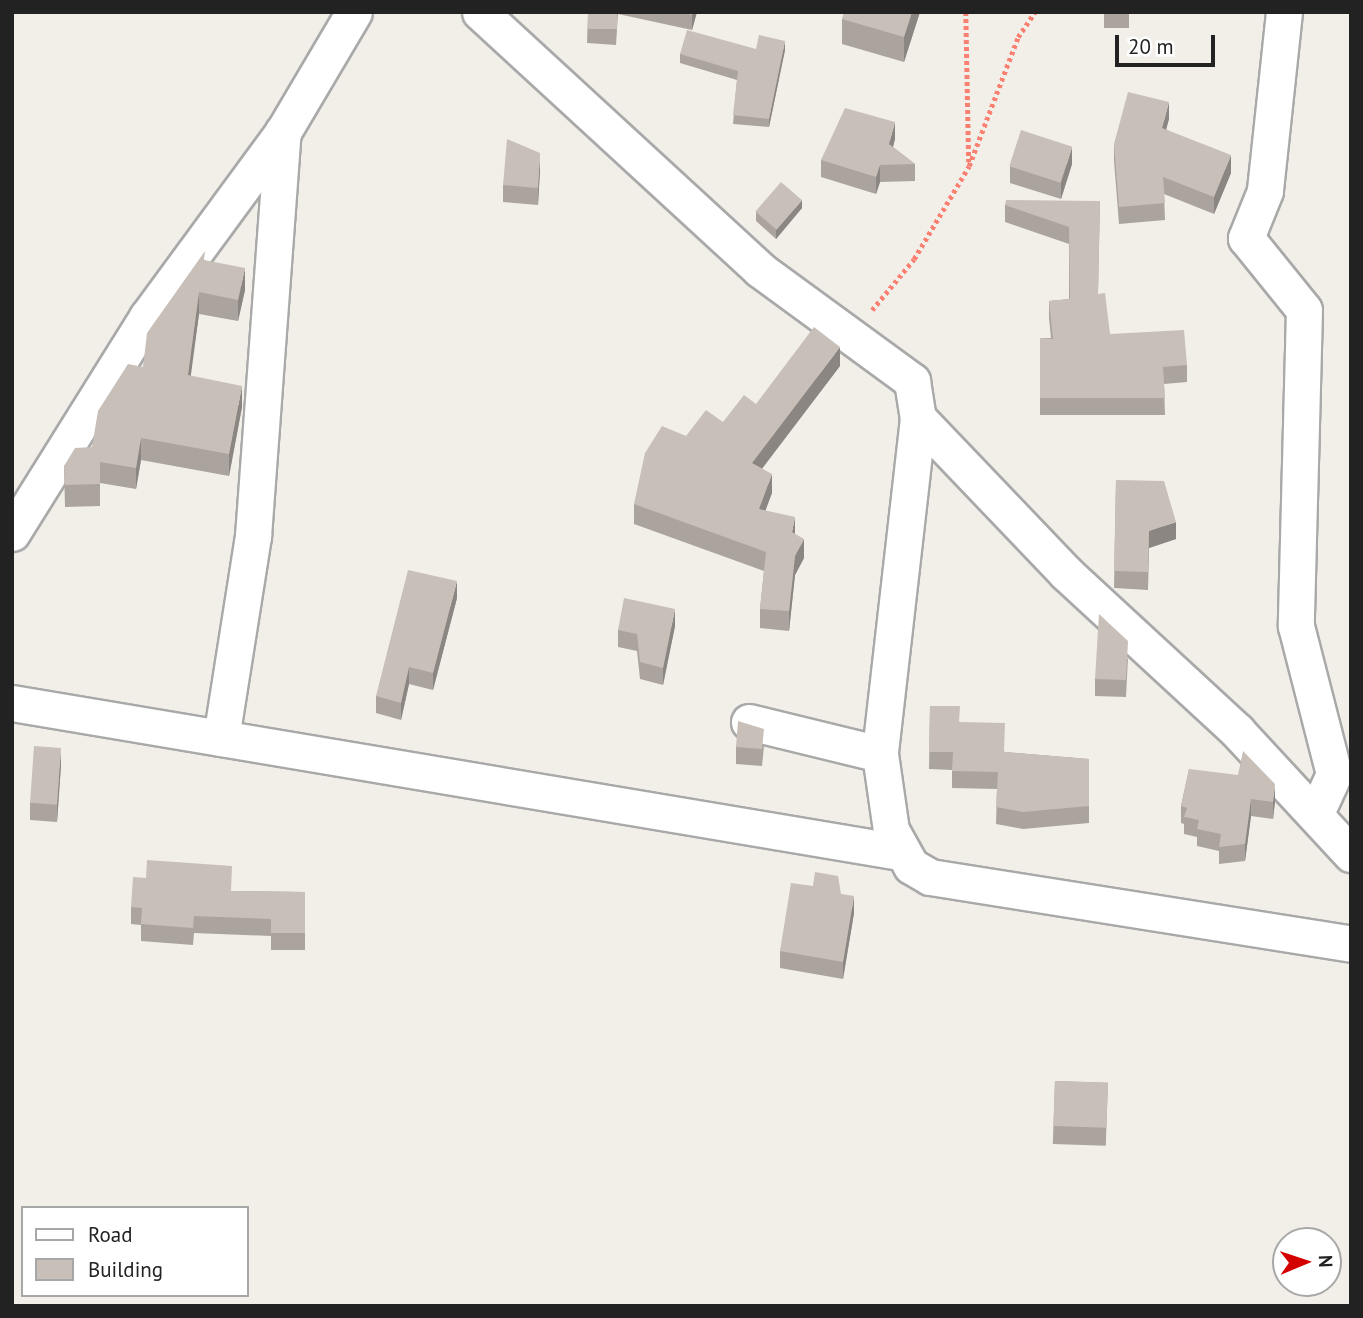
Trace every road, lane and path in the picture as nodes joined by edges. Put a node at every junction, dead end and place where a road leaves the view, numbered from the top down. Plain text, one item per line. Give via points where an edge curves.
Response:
1 (354, 12) edge
2 (481, 12) edge
3 (966, 12) edge
4 (1035, 12) edge
5 (1284, 12) edge
6 (283, 132) junction
7 (969, 166) junction
8 (845, 332) junction
9 (918, 418) junction
10 (12, 533) edge
11 (12, 703) edge
12 (749, 722) edge
13 (221, 738) junction
14 (880, 754) junction
15 (1316, 813) junction
16 (900, 852) junction
17 (1351, 854) edge
18 (1351, 944) edge

1 - 6 street
2 - 8 street via 749,260
3 - 7 path
4 - 7 path via 1018,37
5 - 15 street via 1265,191 1246,238 1304,310 1296,626 1334,774
6 - 10 street via 147,317
6 - 13 street via 253,536
7 - 8 path via 894,288
8 - 9 street via 904,371 915,389
9 - 14 street
9 - 15 street via 1066,573
11 - 13 street
12 - 14 street
13 - 16 street
14 - 16 street
15 - 17 street
16 - 18 street via 930,877

